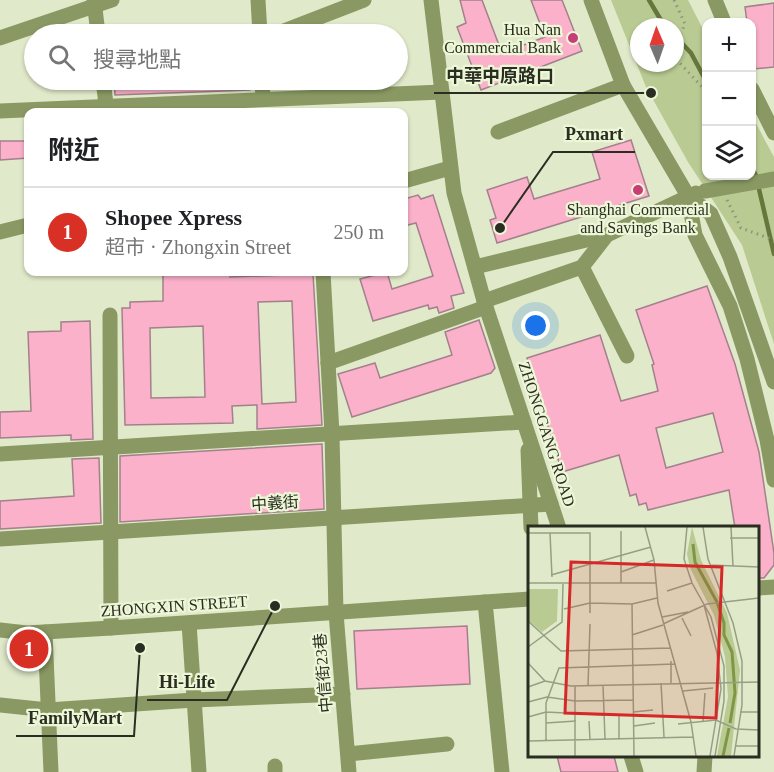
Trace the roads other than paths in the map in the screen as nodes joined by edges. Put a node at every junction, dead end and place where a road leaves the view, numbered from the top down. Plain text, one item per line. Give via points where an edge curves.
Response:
1 (112, 0) edge
2 (258, 0) edge
3 (364, 0) edge
4 (432, 0) edge
5 (591, 0) edge
6 (715, 0) edge
7 (94, 3) edge
8 (722, 18) edge
9 (38, 24) edge
10 (97, 24) edge
11 (259, 24) edge
12 (302, 24) edge
13 (24, 29) edge
14 (0, 38) edge
15 (622, 85) junction
16 (104, 90) edge
17 (263, 90) edge
18 (442, 92) junction
19 (756, 97) edge
20 (263, 99) junction
21 (107, 108) edge
22 (135, 108) edge
23 (0, 111) edge
24 (24, 111) edge
25 (498, 132) dead end
26 (774, 133) edge
27 (450, 168) junction
28 (408, 179) edge
29 (774, 179) edge
30 (688, 196) junction
31 (24, 226) edge
32 (0, 232) edge
33 (607, 235) junction
34 (475, 267) junction
35 (582, 267) junction
36 (323, 276) edge
37 (485, 304) junction
38 (110, 315) dead end
39 (627, 356) dead end
40 (328, 363) junction
41 (774, 382) edge
42 (525, 426) junction
43 (332, 434) junction
44 (110, 448) junction
45 (0, 454) edge
46 (774, 480) edge
47 (551, 504) junction
48 (530, 505) junction
49 (333, 518) junction
50 (531, 526) edge
51 (558, 526) edge
52 (110, 532) junction
53 (0, 539) edge
54 (774, 587) edge
55 (759, 588) edge
56 (528, 599) edge
57 (485, 602) junction
58 (336, 613) junction
59 (189, 623) junction
60 (111, 628) junction
61 (0, 630) edge
62 (45, 632) junction
63 (342, 694) junction
64 (194, 700) junction
65 (0, 705) edge
66 (48, 710) junction
67 (447, 744) dead end
68 (348, 754) junction
69 (631, 757) edge
70 (705, 757) edge
71 (51, 772) edge
72 (199, 772) edge
73 (349, 772) edge
74 (502, 772) edge
75 (636, 772) edge
76 (704, 772) edge

1 - 7 street
2 - 11 street
3 - 12 street
4 - 18 street, ZHONGGANG ROAD
5 - 15 street
6 - 8 street
7 - 9 street
7 - 10 street
13 - 14 street
15 - 25 street
15 - 30 street
16 - 21 street
17 - 20 street
18 - 20 street
18 - 27 street, ZHONGGANG ROAD
19 - 26 street
20 - 22 street
23 - 24 street
27 - 28 street
27 - 34 street, ZHONGGANG ROAD
29 - 30 street, bridge
30 - 33 street
30 - 41 street via 711,214
30 - 46 street via 695,236 730,306 747,358
31 - 32 street
33 - 34 street
33 - 35 street
34 - 37 street, ZHONGGANG ROAD
35 - 37 street
35 - 39 street
36 - 40 street, 中信街23巷
37 - 40 street
37 - 42 street, ZHONGGANG ROAD
38 - 44 street
40 - 43 street, 中信街23巷
42 - 43 street
42 - 47 street, ZHONGGANG ROAD
42 - 48 street
43 - 44 street
43 - 49 street, 中信街23巷
44 - 45 street
44 - 52 street
47 - 48 street, 中義街
47 - 51 street, ZHONGGANG ROAD
48 - 49 street, 中義街
48 - 50 street
49 - 52 street, 中義街
49 - 58 street, 中信街23巷
52 - 53 street, 中義街
52 - 60 street
54 - 55 street
56 - 57 street, ZHONGXIN STREET
57 - 58 street, ZHONGXIN STREET
57 - 74 street
58 - 59 street, ZHONGXIN STREET
58 - 63 street, 中信街23巷
59 - 60 street, ZHONGXIN STREET
59 - 64 street
60 - 62 street, ZHONGXIN STREET
61 - 62 street, ZHONGXIN STREET
62 - 66 street
63 - 64 street
63 - 68 street, 中信街23巷
64 - 66 street
64 - 72 street
65 - 66 street
66 - 71 street
67 - 68 street
68 - 73 street, 中信街23巷
69 - 75 street
70 - 76 street

